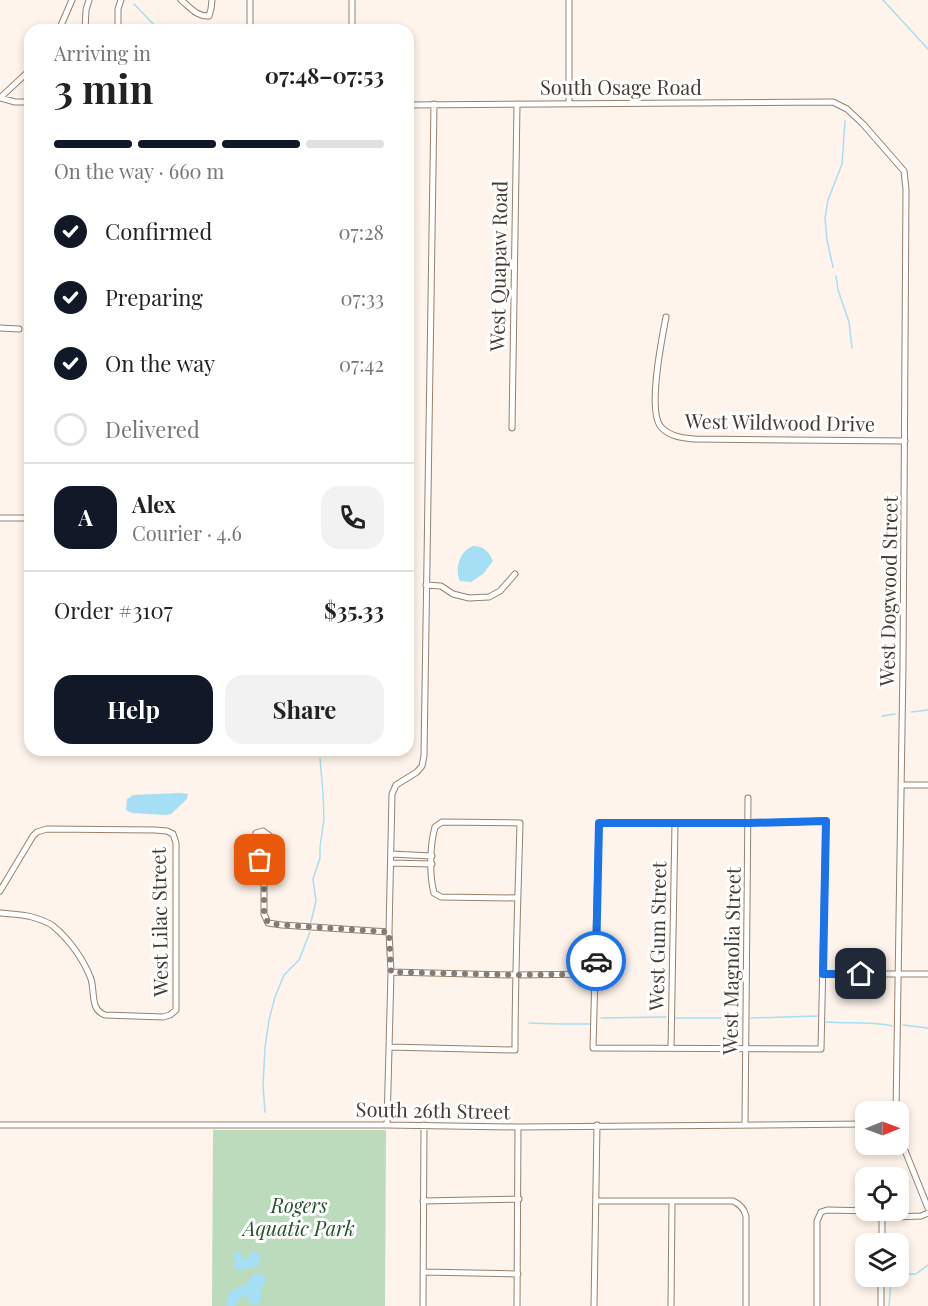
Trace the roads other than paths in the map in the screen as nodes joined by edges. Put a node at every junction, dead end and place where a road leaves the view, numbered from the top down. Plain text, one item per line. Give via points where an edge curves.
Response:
1 (72, 0) edge
2 (89, 0) edge
3 (121, 0) edge
4 (182, 0) edge
5 (212, 0) edge
6 (250, 0) edge
7 (352, 0) edge
8 (569, 0) edge
9 (62, 24) edge
10 (85, 24) edge
11 (118, 24) edge
12 (250, 24) edge
13 (352, 24) edge
14 (24, 76) edge
15 (0, 98) edge
16 (24, 102) edge
17 (833, 102) joint
18 (434, 104) junction
19 (517, 104) junction
20 (569, 104) junction
21 (414, 105) edge
22 (666, 317) dead end
23 (0, 328) edge
24 (19, 328) dead end
25 (512, 429) dead end
26 (905, 441) junction
27 (0, 518) edge
28 (24, 518) edge
29 (515, 574) dead end
30 (426, 585) junction
31 (901, 785) junction
32 (928, 785) edge
33 (748, 798) dead end
34 (675, 823) junction
35 (749, 823) junction
36 (391, 854) junction
37 (432, 856) junction
38 (264, 861) junction
39 (391, 863) junction
40 (432, 864) junction
41 (0, 891) edge
42 (518, 898) junction
43 (0, 914) edge
44 (389, 932) junction
45 (391, 972) junction
46 (596, 974) junction
47 (823, 974) junction
48 (899, 974) junction
49 (515, 975) junction
50 (928, 975) edge
51 (389, 1047) junction
52 (671, 1048) junction
53 (745, 1048) junction
54 (896, 1101) edge
55 (745, 1124) junction
56 (855, 1124) edge
57 (0, 1125) edge
58 (387, 1125) junction
59 (424, 1125) junction
60 (597, 1125) junction
61 (518, 1127) junction
62 (907, 1155) edge
63 (519, 1198) junction
64 (423, 1201) junction
65 (596, 1201) junction
66 (672, 1202) junction
67 (928, 1208) edge
68 (855, 1211) edge
69 (928, 1213) edge
70 (909, 1216) edge
71 (423, 1272) junction
72 (518, 1274) junction
73 (881, 1287) edge
74 (423, 1306) edge
75 (517, 1306) edge
76 (594, 1306) edge
77 (671, 1306) edge
78 (746, 1306) edge
79 (817, 1306) edge
80 (880, 1306) edge

1 - 9 street
2 - 10 street
3 - 11 street
4 - 5 street via 203,17 209,16
6 - 12 street
7 - 13 street
8 - 20 street
14 - 15 street
15 - 16 street
17 - 20 street, South Osage Road
17 - 26 street, West Dogwood Street via 863,124 904,171
18 - 19 street, South Osage Road
18 - 21 street, South Osage Road
18 - 30 street
19 - 20 street, South Osage Road
19 - 25 street, West Quapaw Road
22 - 26 street, West Wildwood Drive via 658,360 656,405 661,427 671,435 695,439
23 - 24 street
26 - 31 street, West Dogwood Street
27 - 28 street
29 - 30 street via 489,597 469,598 441,586
30 - 36 street via 424,756 417,772 396,785 392,794
31 - 32 street
31 - 48 street, West Dogwood Street
33 - 35 street, West Magnolia Street
34 - 35 street
34 - 46 street via 599,823
34 - 52 street, West Gum Street
35 - 47 street via 826,821
35 - 53 street, West Magnolia Street
36 - 37 street
36 - 39 street
37 - 40 street
37 - 42 street via 432,837 435,827 442,822 520,823
38 - 38 street via 271,844 270,836 263,831 256,833 254,844 258,858
38 - 44 street via 264,914 268,923
39 - 40 street
39 - 44 street
40 - 42 street via 431,883 434,893 441,897
41 - 43 street, West Lilac Street via 37,832 155,830 173,834 176,1010 163,1017 99,1013 83,963 52,925 31,916
42 - 49 street
44 - 45 street
45 - 49 street
45 - 51 street
46 - 49 street
46 - 52 street via 593,1048
47 - 48 street
47 - 53 street via 821,1049
48 - 50 street
48 - 54 street, West Dogwood Street
49 - 51 street via 515,1050
51 - 58 street
52 - 53 street
53 - 55 street, West Magnolia Street
55 - 56 street, South 26th Street
55 - 60 street, South 26th Street
57 - 58 street, South 26th Street
58 - 59 street, South 26th Street
59 - 61 street, South 26th Street
59 - 64 street
60 - 61 street, South 26th Street
60 - 65 street
61 - 63 street
62 - 67 street
63 - 64 street
63 - 72 street
64 - 71 street
65 - 66 street
65 - 76 street
66 - 77 street
66 - 78 street via 733,1201 741,1206 746,1216
68 - 79 street via 827,1210 821,1212 817,1221
69 - 70 street
71 - 72 street
71 - 74 street
72 - 75 street
73 - 80 street

